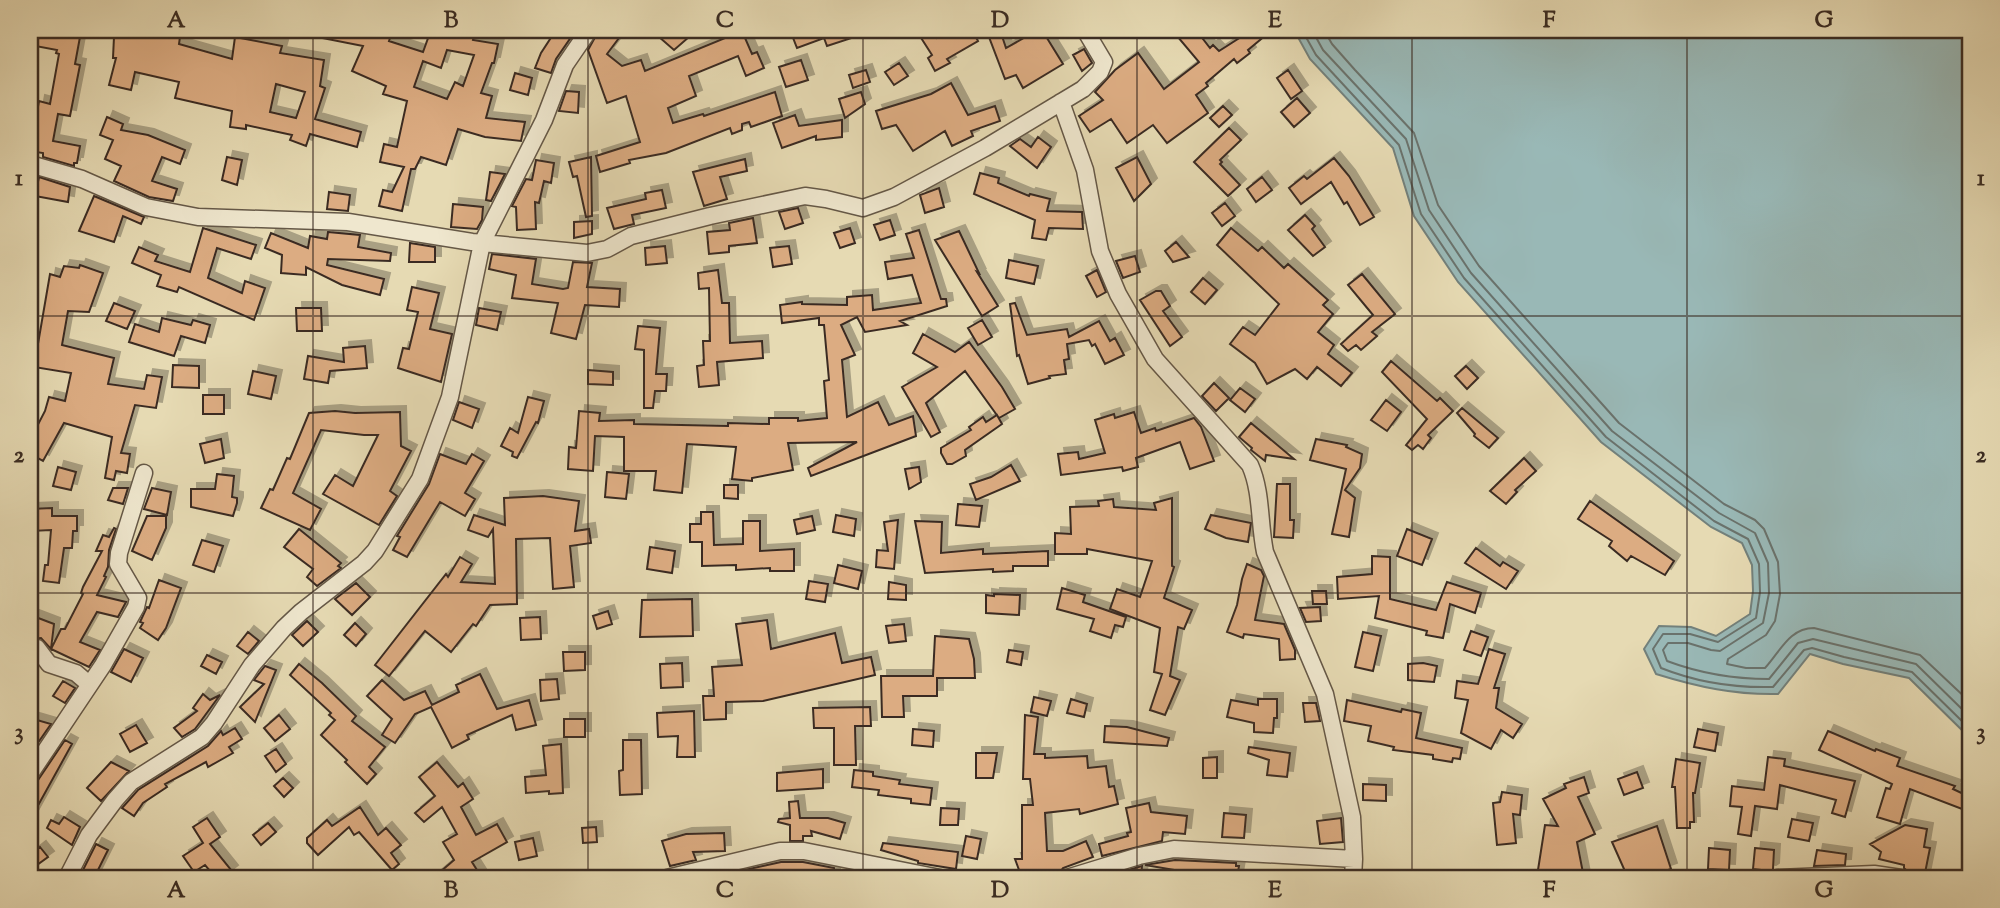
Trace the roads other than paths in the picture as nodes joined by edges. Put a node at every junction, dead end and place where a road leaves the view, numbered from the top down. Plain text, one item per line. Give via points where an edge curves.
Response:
1 (589, 30) edge
2 (1085, 30) edge
3 (1061, 102) junction
4 (30, 164) edge
5 (482, 243) junction
6 (144, 473) dead end
7 (30, 650) edge
8 (89, 684) junction
9 (30, 774) edge
10 (1354, 859) junction
11 (66, 878) edge
12 (667, 878) edge
13 (940, 878) edge
14 (1067, 878) edge
15 (1353, 878) edge
16 (1777, 878) edge
17 (1901, 878) edge

1 - 5 street via 565,65 544,120
2 - 3 street via 1104,62 1083,89
3 - 5 street via 894,197 863,208 805,196 631,236 587,253
3 - 10 street via 1085,170 1100,251 1118,294 1155,359 1250,465 1255,477 1265,552 1325,694 1352,817
4 - 5 street via 82,179 146,207 198,217 348,222
5 - 11 street via 450,397 420,479 375,551 284,628 202,737 131,782 89,835
6 - 8 street via 118,564 138,598 136,607
7 - 8 street via 37,649 49,664
8 - 9 street
10 - 14 street via 1174,849
10 - 15 street
12 - 13 street via 780,851 804,851
16 - 17 street via 1874,874

